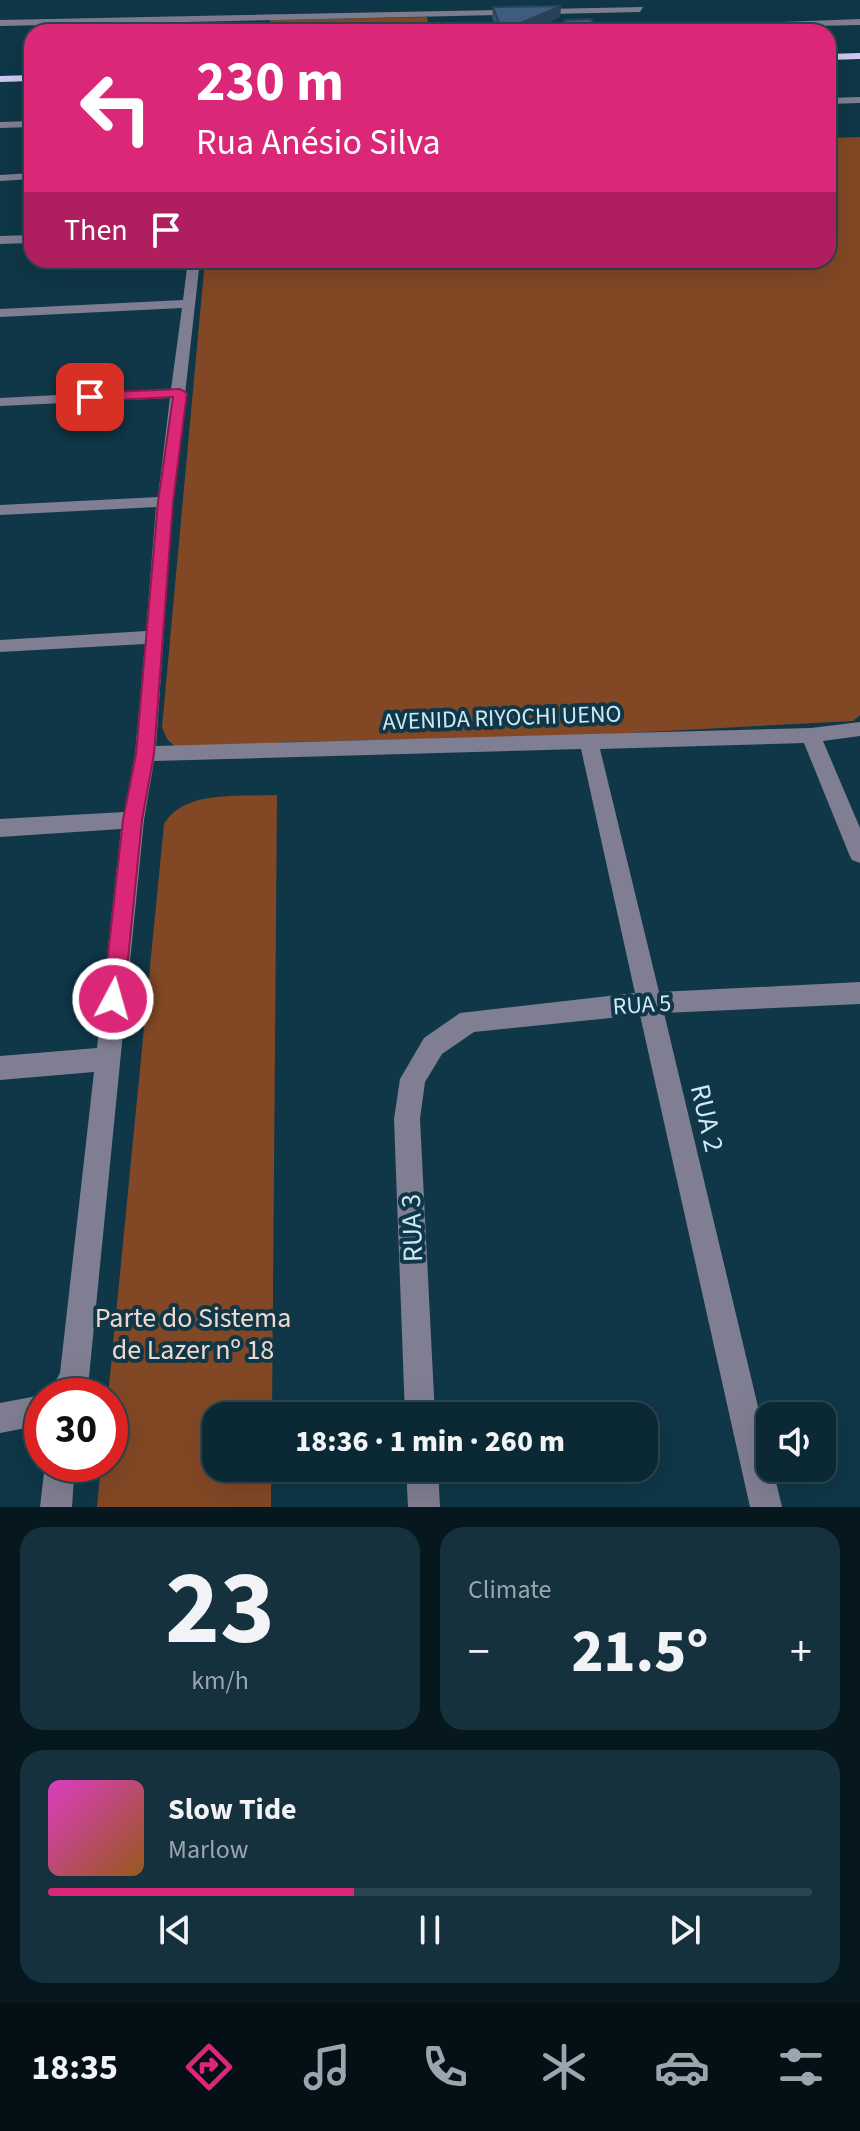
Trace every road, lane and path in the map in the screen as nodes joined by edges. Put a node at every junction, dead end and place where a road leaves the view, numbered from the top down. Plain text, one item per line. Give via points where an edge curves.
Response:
1 (637, 5) edge
2 (860, 22) edge
3 (0, 23) edge
4 (650, 24) edge
5 (801, 24) edge
6 (860, 56) edge
7 (836, 57) edge
8 (24, 78) edge
9 (0, 79) edge
10 (860, 100) edge
11 (836, 101) edge
12 (24, 124) edge
13 (0, 125) edge
14 (24, 176) edge
15 (0, 178) edge
16 (24, 239) edge
17 (0, 240) edge
18 (193, 268) edge
19 (190, 304) junction
20 (0, 313) edge
21 (180, 393) junction
22 (0, 402) edge
23 (165, 502) junction
24 (0, 510) edge
25 (155, 637) junction
26 (0, 646) edge
27 (860, 729) edge
28 (811, 735) junction
29 (589, 742) junction
30 (145, 754) junction
31 (133, 820) junction
32 (0, 828) edge
33 (860, 854) edge
34 (860, 993) edge
35 (647, 1003) junction
36 (433, 1046) joint
37 (107, 1059) junction
38 (0, 1068) edge
39 (74, 1378) edge
40 (419, 1402) edge
41 (58, 1482) edge
42 (423, 1482) edge
43 (56, 1507) edge
44 (424, 1507) edge
45 (766, 1507) edge

1 - 3 street
1 - 4 street
2 - 5 street
6 - 7 main road
8 - 9 main road
10 - 11 street
12 - 13 street
14 - 15 street
16 - 17 street
18 - 19 street
19 - 20 street
19 - 21 street
21 - 22 street
21 - 23 street
23 - 24 street
23 - 25 street
25 - 26 street
25 - 30 street
27 - 28 street, AVENIDA RIYOCHI UENO
28 - 29 street, AVENIDA RIYOCHI UENO
28 - 33 street
29 - 30 street, AVENIDA RIYOCHI UENO
29 - 35 street, RUA 2
30 - 31 street
31 - 32 street
31 - 37 street
34 - 35 street, RUA 5
35 - 36 street, RUA 5 via 469,1021
35 - 45 street, RUA 2
36 - 40 street, RUA 3 via 413,1079 407,1119
37 - 38 street
37 - 39 street
41 - 43 street
42 - 44 street

